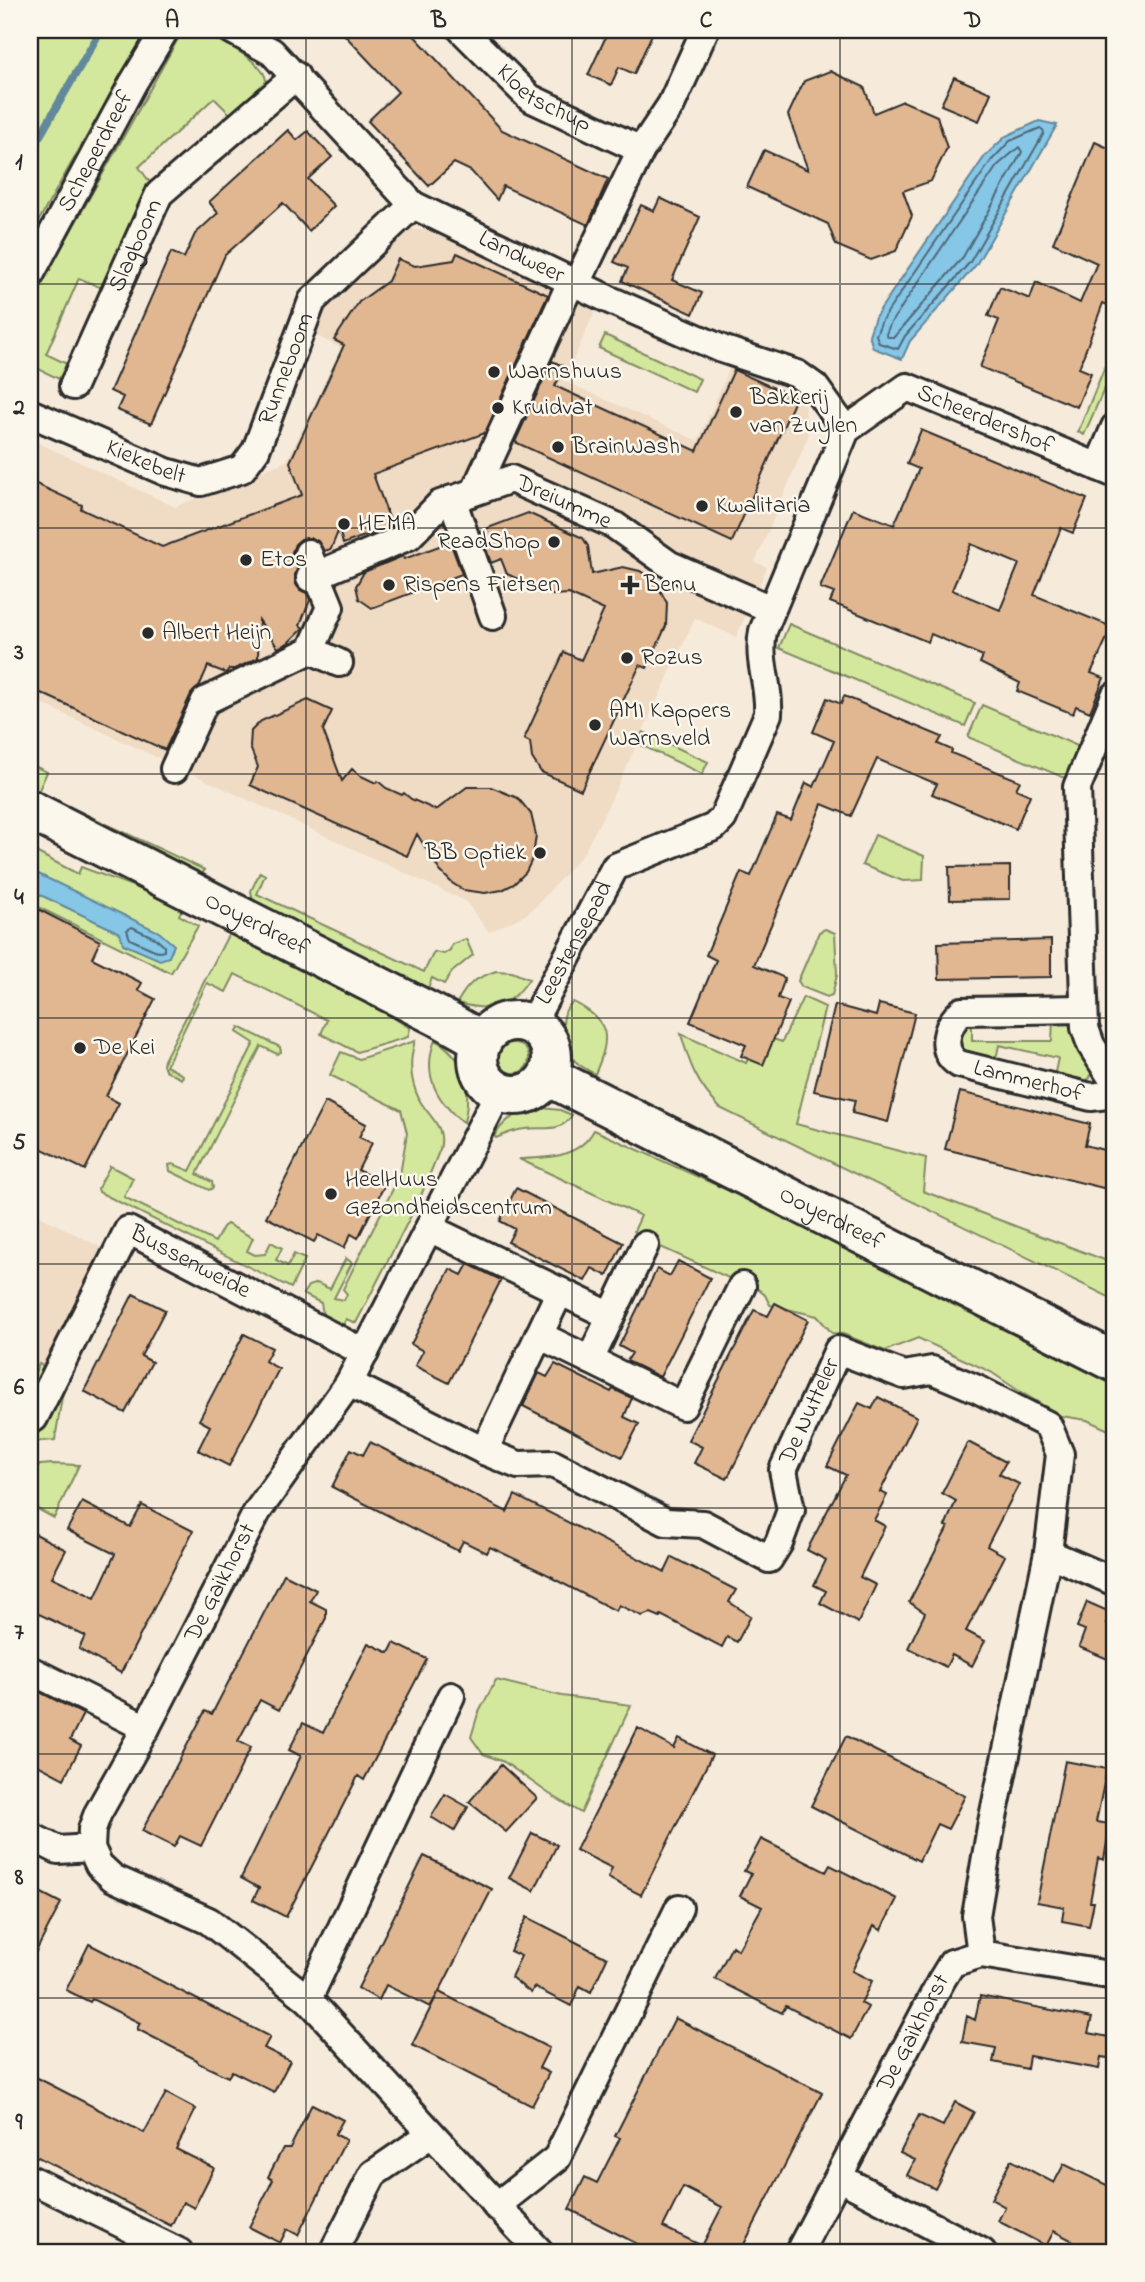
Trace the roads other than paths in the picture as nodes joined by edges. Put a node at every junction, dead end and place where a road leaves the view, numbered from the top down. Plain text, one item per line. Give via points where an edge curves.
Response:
1 (165, 30) edge
2 (232, 30) edge
3 (462, 30) edge
4 (705, 30) edge
5 (296, 76) junction
6 (641, 150) junction
7 (413, 205) junction
8 (30, 275) edge
9 (577, 283) junction
10 (73, 386) dead end
11 (30, 413) edge
12 (1115, 427) edge
13 (846, 430) junction
14 (256, 450) joint
15 (1107, 470) edge
16 (463, 495) junction
17 (771, 609) junction
18 (493, 616) dead end
19 (312, 650) junction
20 (339, 663) dead end
21 (1115, 696) edge
22 (174, 769) dead end
23 (30, 810) edge
24 (1084, 1009) junction
25 (531, 1025) junction
26 (482, 1041) junction
27 (548, 1076) junction
28 (1115, 1083) edge
29 (499, 1092) junction
30 (1115, 1094) edge
31 (429, 1228) junction
32 (645, 1245) dead end
33 (742, 1286) dead end
34 (561, 1291) junction
35 (611, 1316) junction
36 (539, 1335) junction
37 (365, 1353) junction
38 (590, 1360) junction
39 (1115, 1362) edge
40 (349, 1383) junction
41 (34, 1418) dead end
42 (484, 1451) junction
43 (1048, 1553) junction
44 (1115, 1582) edge
45 (30, 1670) edge
46 (452, 1696) dead end
47 (146, 1728) junction
48 (30, 1836) edge
49 (91, 1848) junction
50 (679, 1908) dead end
51 (981, 1954) junction
52 (1115, 1976) edge
53 (308, 1999) junction
54 (431, 2134) junction
55 (840, 2178) junction
56 (30, 2179) edge
57 (496, 2206) junction
58 (180, 2252) edge
59 (332, 2252) edge
60 (540, 2252) edge
61 (799, 2252) edge
62 (982, 2252) edge

1 - 8 street, Scheperdreef
2 - 5 street, Landweer via 272,52
3 - 6 street, Kloetschup via 530,98
4 - 6 street via 671,105
5 - 7 street, Landweer
5 - 10 street, Slagboom via 159,194
6 - 9 street
7 - 9 street, Landweer
7 - 14 street, Runneboom via 312,301
9 - 13 street, Landweer via 722,349 797,374 816,387
9 - 16 street via 567,292
11 - 14 street, Kiekebelt via 166,472 201,482 242,469
12 - 15 street
13 - 15 street, Scheerdershof via 907,387
13 - 17 street
16 - 17 street, Dreiumme via 511,479 614,525 670,565
16 - 18 street
16 - 19 street, Dreiumme via 440,504 409,536 312,569 330,607
17 - 25 street, Leestensepad via 760,645 768,714 723,818 714,827 615,867
19 - 20 street
19 - 22 street via 205,701
21 - 24 street, Lammerhof via 1077,787
23 - 26 street, Ooyerdreef
24 - 28 street, Lammerhof via 1091,1045
24 - 30 street, Lammerhof via 962,1011 951,1023 947,1054 959,1064 1090,1097
25 - 26 street via 504,1023
25 - 27 street via 549,1043
26 - 29 street via 480,1070
27 - 29 street via 518,1096
27 - 39 street, Ooyerdreef
29 - 31 street, De Gaikhorst
31 - 34 street
31 - 37 street, De Gaikhorst
32 - 35 street
33 - 38 street via 683,1406
34 - 35 street
34 - 36 street
35 - 38 street
36 - 38 street
36 - 42 street
37 - 40 street, De Gaikhorst
37 - 41 street, Bussenweide via 128,1230
40 - 42 street, De Nutteler
40 - 47 street, De Gaikhorst via 257,1512
42 - 43 street, De Nutteler via 518,1465 553,1464 666,1522 703,1524 769,1559 790,1510 783,1470 838,1350 904,1375 932,1370 1048,1425 1060,1454
43 - 44 street
43 - 51 street, De Nutteler via 978,1903
45 - 47 street
46 - 53 street
47 - 49 street, De Gaikhorst via 98,1813
48 - 49 street via 58,1850
49 - 53 street via 113,1878 209,1922
50 - 57 street via 557,2158
51 - 52 street
51 - 55 street, De Gaikhorst via 952,1963
53 - 54 street
54 - 57 street
54 - 59 street via 373,2174
55 - 61 street, De Gaikhorst
55 - 62 street
56 - 58 street
57 - 60 street

